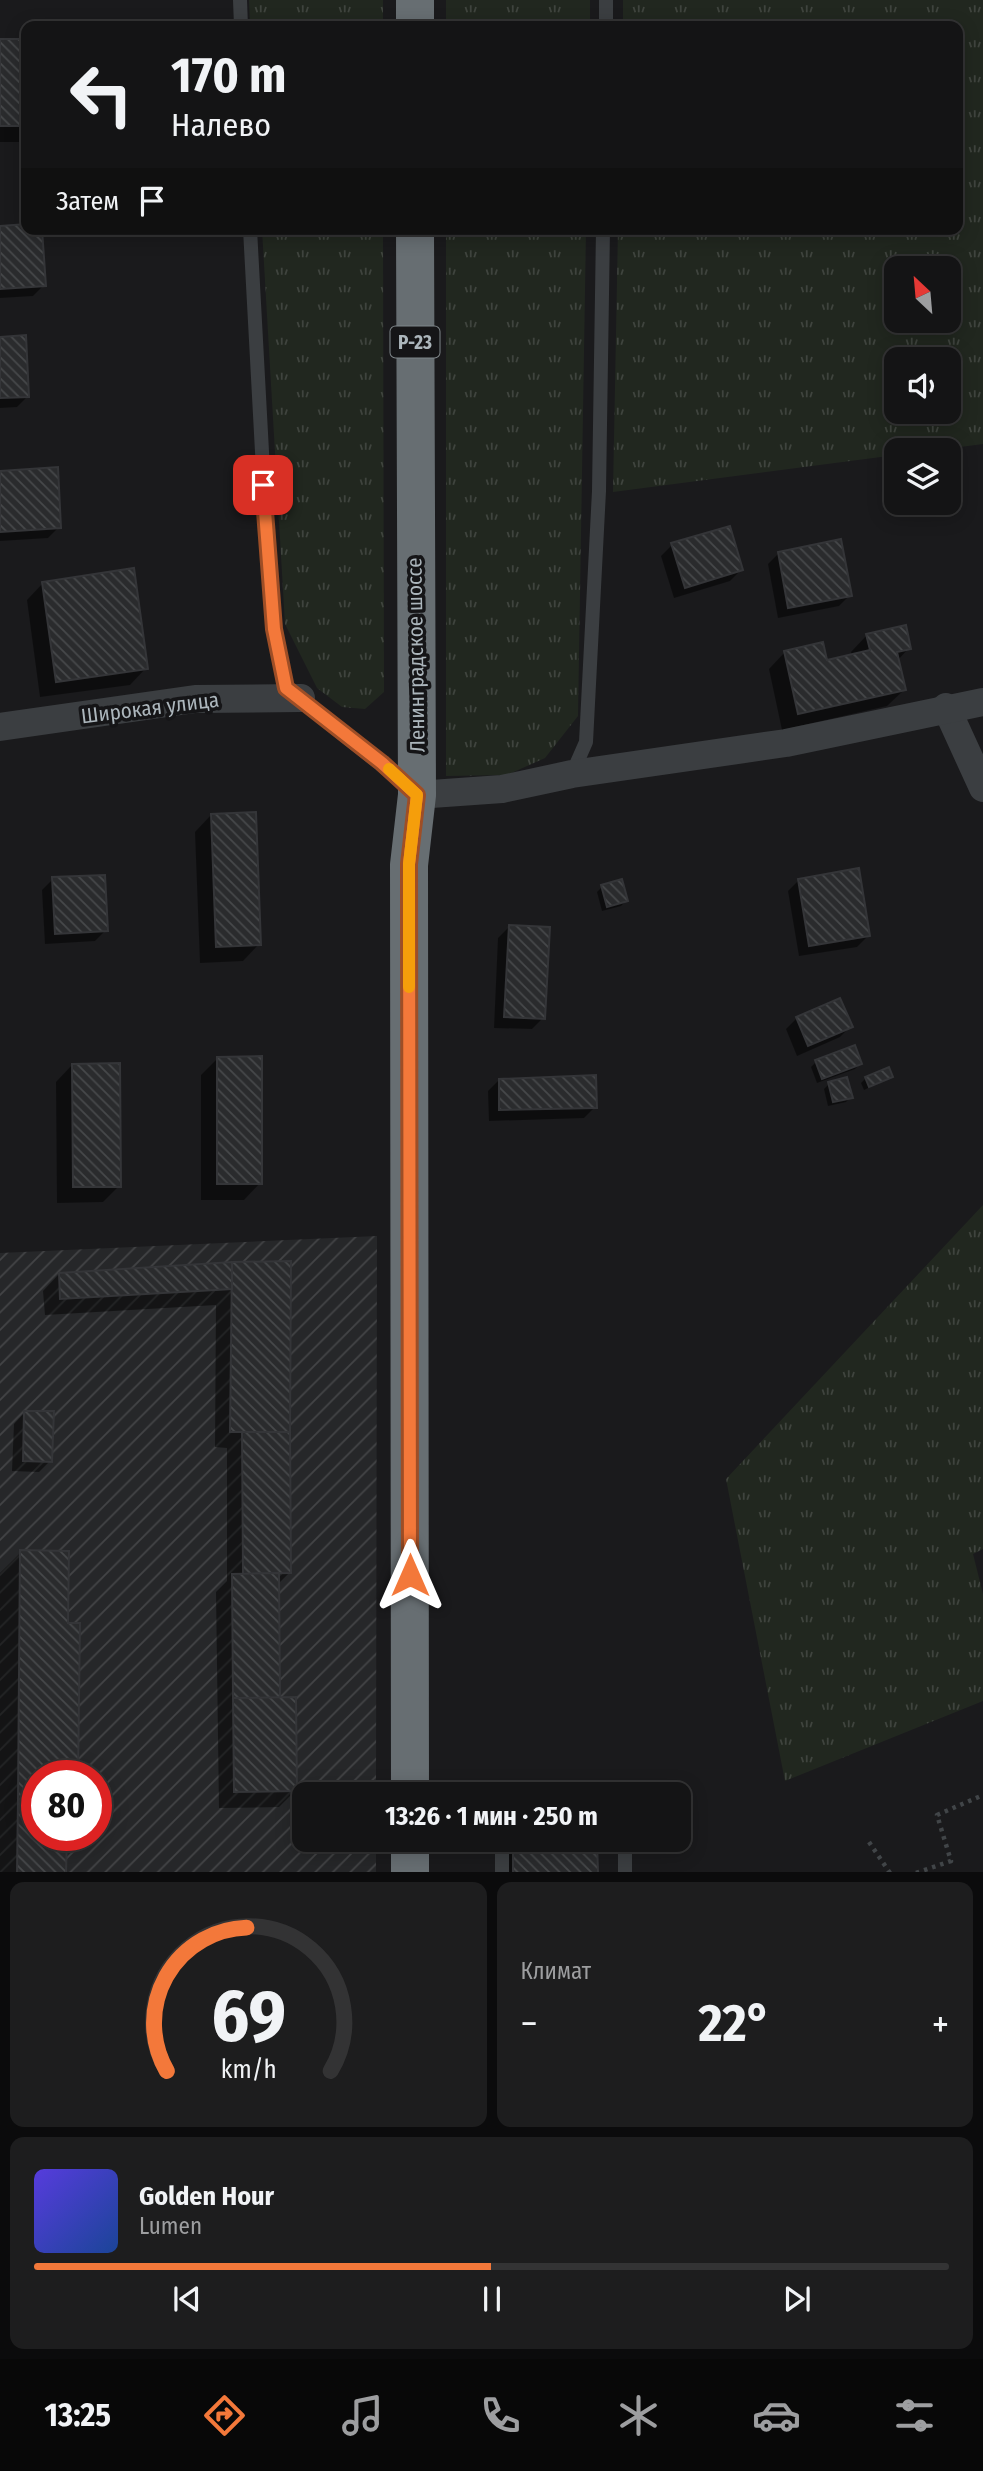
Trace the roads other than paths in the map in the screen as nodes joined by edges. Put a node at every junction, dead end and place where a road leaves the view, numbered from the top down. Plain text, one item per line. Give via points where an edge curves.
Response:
1 (240, 0) edge
2 (415, 0) edge
3 (606, 0) edge
4 (241, 21) edge
5 (415, 21) edge
6 (606, 21) edge
7 (250, 235) edge
8 (415, 235) edge
9 (603, 235) edge
10 (301, 698) junction
11 (983, 702) edge
12 (946, 707) junction
13 (0, 727) edge
14 (572, 774) junction
15 (983, 788) edge
16 (417, 795) junction
17 (410, 1782) edge
18 (410, 1852) edge
19 (502, 1852) edge
20 (625, 1852) edge
21 (410, 1872) edge
22 (502, 1872) edge
23 (625, 1872) edge

1 - 4 lane
2 - 5 highway
3 - 6 lane
7 - 10 lane via 274,629 286,688
8 - 16 highway, Ленинградское шоссе / Р-23
9 - 14 lane via 599,491 586,742
10 - 13 street, Широкая улица via 195,699
10 - 16 lane
11 - 12 street
12 - 14 street via 786,743
12 - 15 street
14 - 16 street via 502,789
16 - 17 highway, Ленинградское шоссе / Р-23 via 409,864
18 - 21 highway
19 - 22 lane
20 - 23 lane

